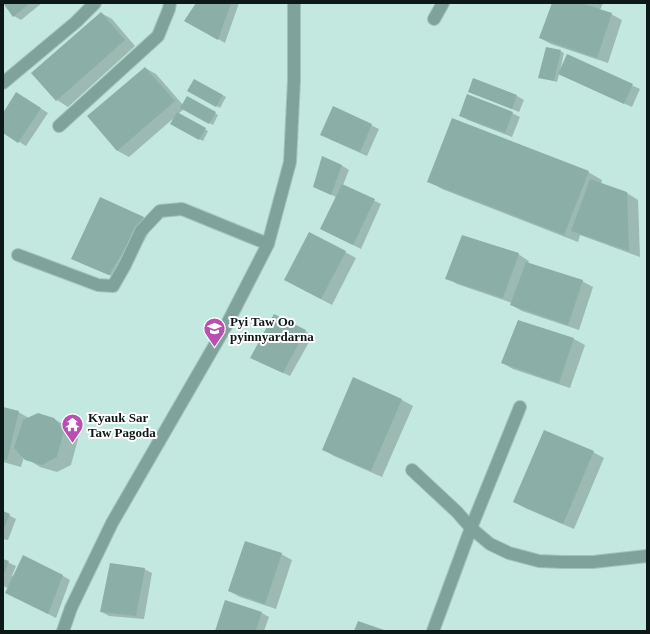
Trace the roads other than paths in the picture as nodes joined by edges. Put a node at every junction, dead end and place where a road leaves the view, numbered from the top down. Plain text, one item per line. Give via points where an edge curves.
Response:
1 (95, 3) edge
2 (170, 3) edge
3 (294, 3) edge
4 (443, 3) edge
5 (434, 19) dead end
6 (3, 83) edge
7 (59, 126) dead end
8 (268, 244) junction
9 (18, 255) dead end
10 (520, 407) dead end
11 (412, 470) dead end
12 (471, 528) junction
13 (647, 556) edge
14 (63, 631) edge
15 (433, 631) edge

1 - 6 street
2 - 7 street via 158,36
3 - 8 street via 290,162
4 - 5 street
8 - 9 street via 182,208 160,212 141,231 113,286 98,285
8 - 14 street via 227,324 112,523 71,608
10 - 12 street
11 - 12 street
12 - 13 street via 490,544 509,553 539,560 593,562
12 - 15 street

